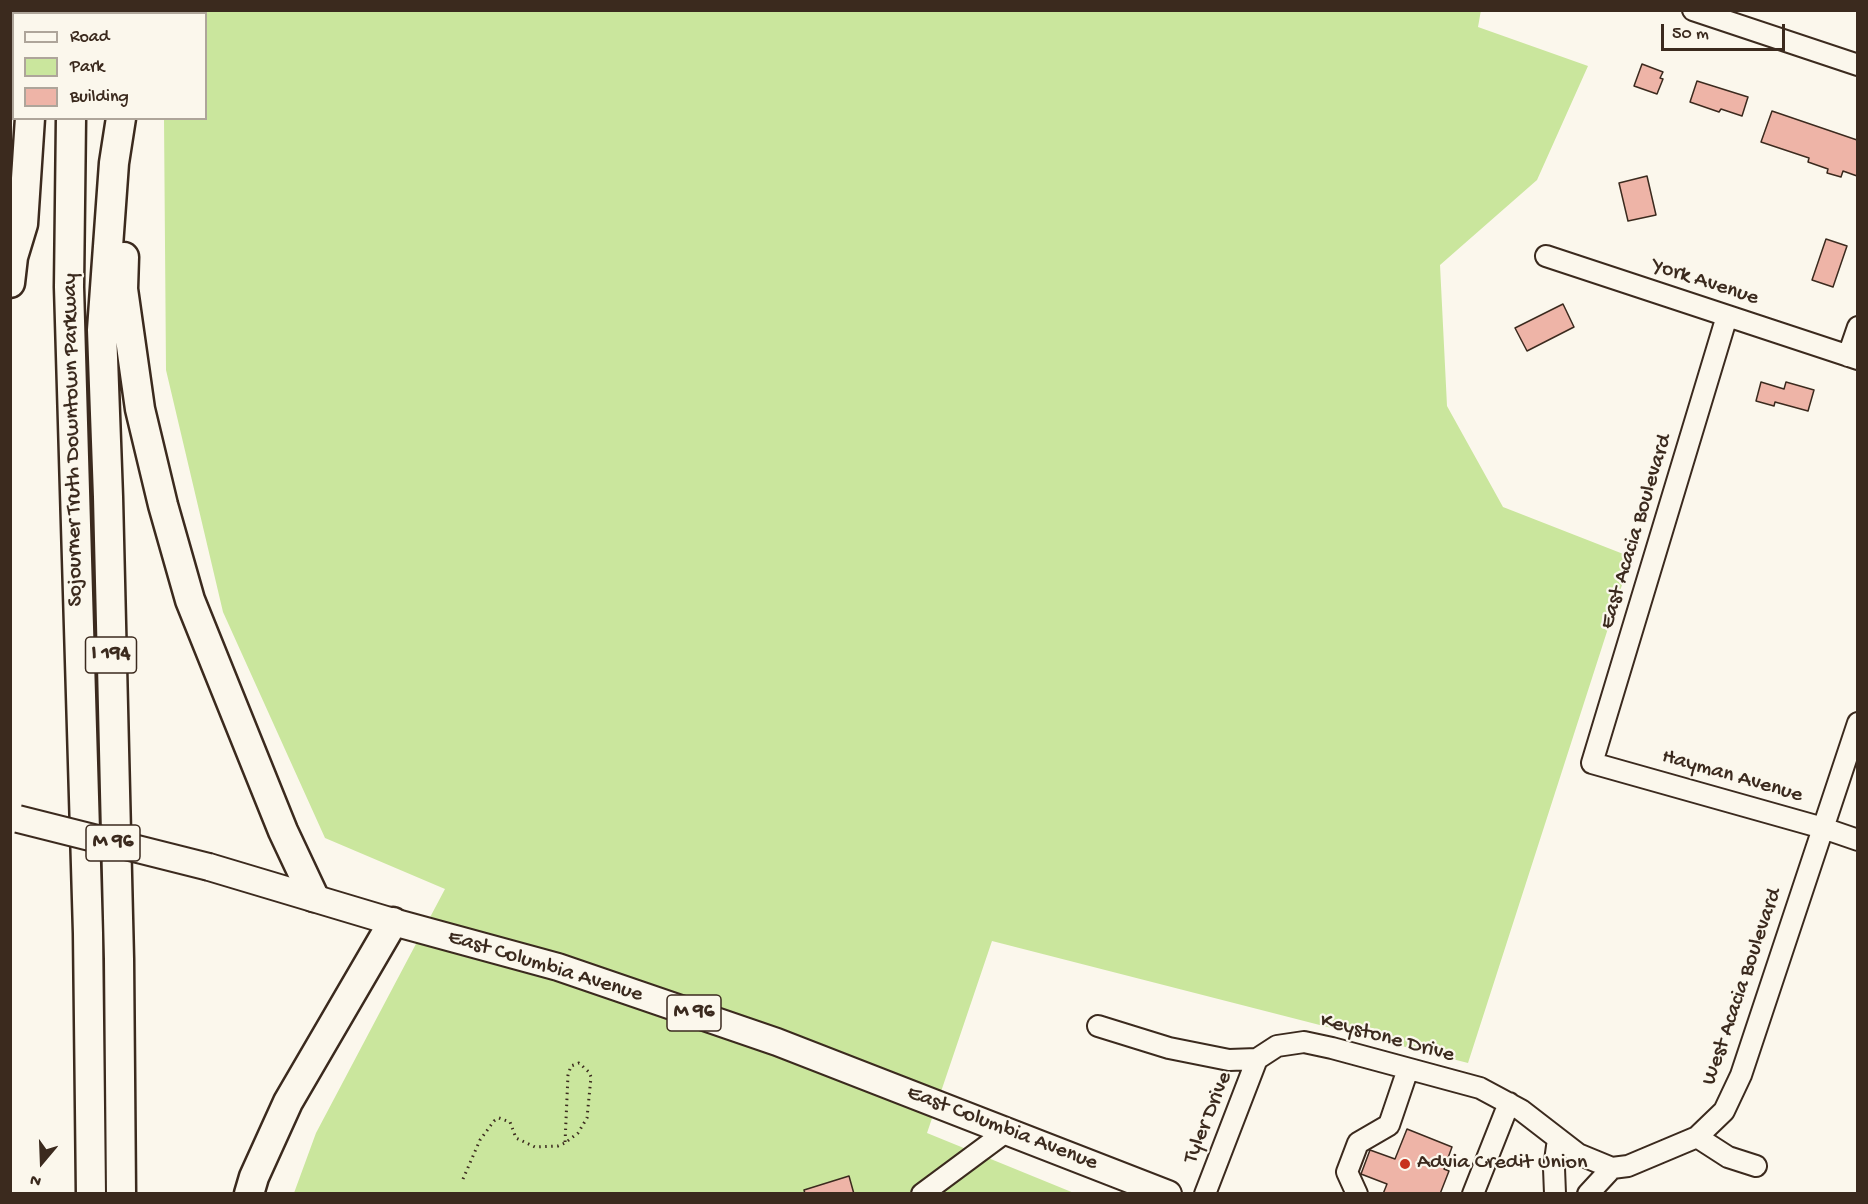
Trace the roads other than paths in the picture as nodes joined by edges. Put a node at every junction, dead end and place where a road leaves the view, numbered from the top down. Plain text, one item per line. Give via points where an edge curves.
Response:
1 (1693, 10) edge
2 (1857, 65) edge
3 (30, 120) edge
4 (70, 120) edge
5 (121, 120) edge
6 (129, 120) edge
7 (1546, 256) dead end
8 (10, 283) edge
9 (1727, 316) junction
10 (1857, 327) edge
11 (1853, 358) edge
12 (1857, 723) edge
13 (1592, 763) joint
14 (14, 818) edge
15 (1823, 828) junction
16 (1857, 840) edge
17 (314, 897) junction
18 (393, 922) junction
19 (1098, 1026) dead end
20 (1257, 1059) junction
21 (1408, 1069) junction
22 (1509, 1103) junction
23 (1007, 1131) junction
24 (1697, 1137) junction
25 (1558, 1138) junction
26 (1756, 1166) dead end
27 (1612, 1168) junction
28 (91, 1194) edge
29 (121, 1194) edge
30 (249, 1194) edge
31 (922, 1194) edge
32 (1168, 1194) edge
33 (1204, 1194) edge
34 (1357, 1194) edge
35 (1473, 1194) edge
36 (1555, 1194) edge
37 (1588, 1194) edge

1 - 2 street
3 - 8 highway via 23,224
4 - 28 highway, Sojourner Truth Downtown Parkway / I 194 via 69,287 88,933
5 - 29 highway, Sojourner Truth Downtown Parkway / I 194 via 102,330
6 - 17 highway via 123,289 140,409 190,600 283,831
7 - 9 street, York Avenue
9 - 11 street, York Avenue
9 - 13 street, East Acacia Boulevard
10 - 11 street
12 - 15 street, West Acacia Boulevard
13 - 15 street, Hayman Avenue
14 - 17 main road, East Columbia Avenue / M 96, bridge
15 - 16 street, Hayman Avenue
15 - 24 street, West Acacia Boulevard via 1741,1075 1724,1111
17 - 18 main road, East Columbia Avenue / M 96
18 - 23 main road, East Columbia Avenue / M 96 via 558,967 745,1030
18 - 30 highway via 288,1102
19 - 20 street, Keystone Drive via 1169,1048 1229,1060
20 - 21 street, Keystone Drive via 1277,1046 1304,1042
20 - 33 street, Tyler Drive
21 - 22 street, Keystone Drive via 1480,1088
21 - 34 street via 1389,1125 1358,1143 1347,1172
22 - 25 street, Keystone Drive
22 - 35 street
23 - 31 street
23 - 32 main road, East Columbia Avenue / M 96
24 - 26 street via 1728,1157
24 - 27 street, West Acacia Boulevard via 1628,1166
25 - 27 street, Keystone Drive via 1578,1154
25 - 36 street
27 - 37 street

